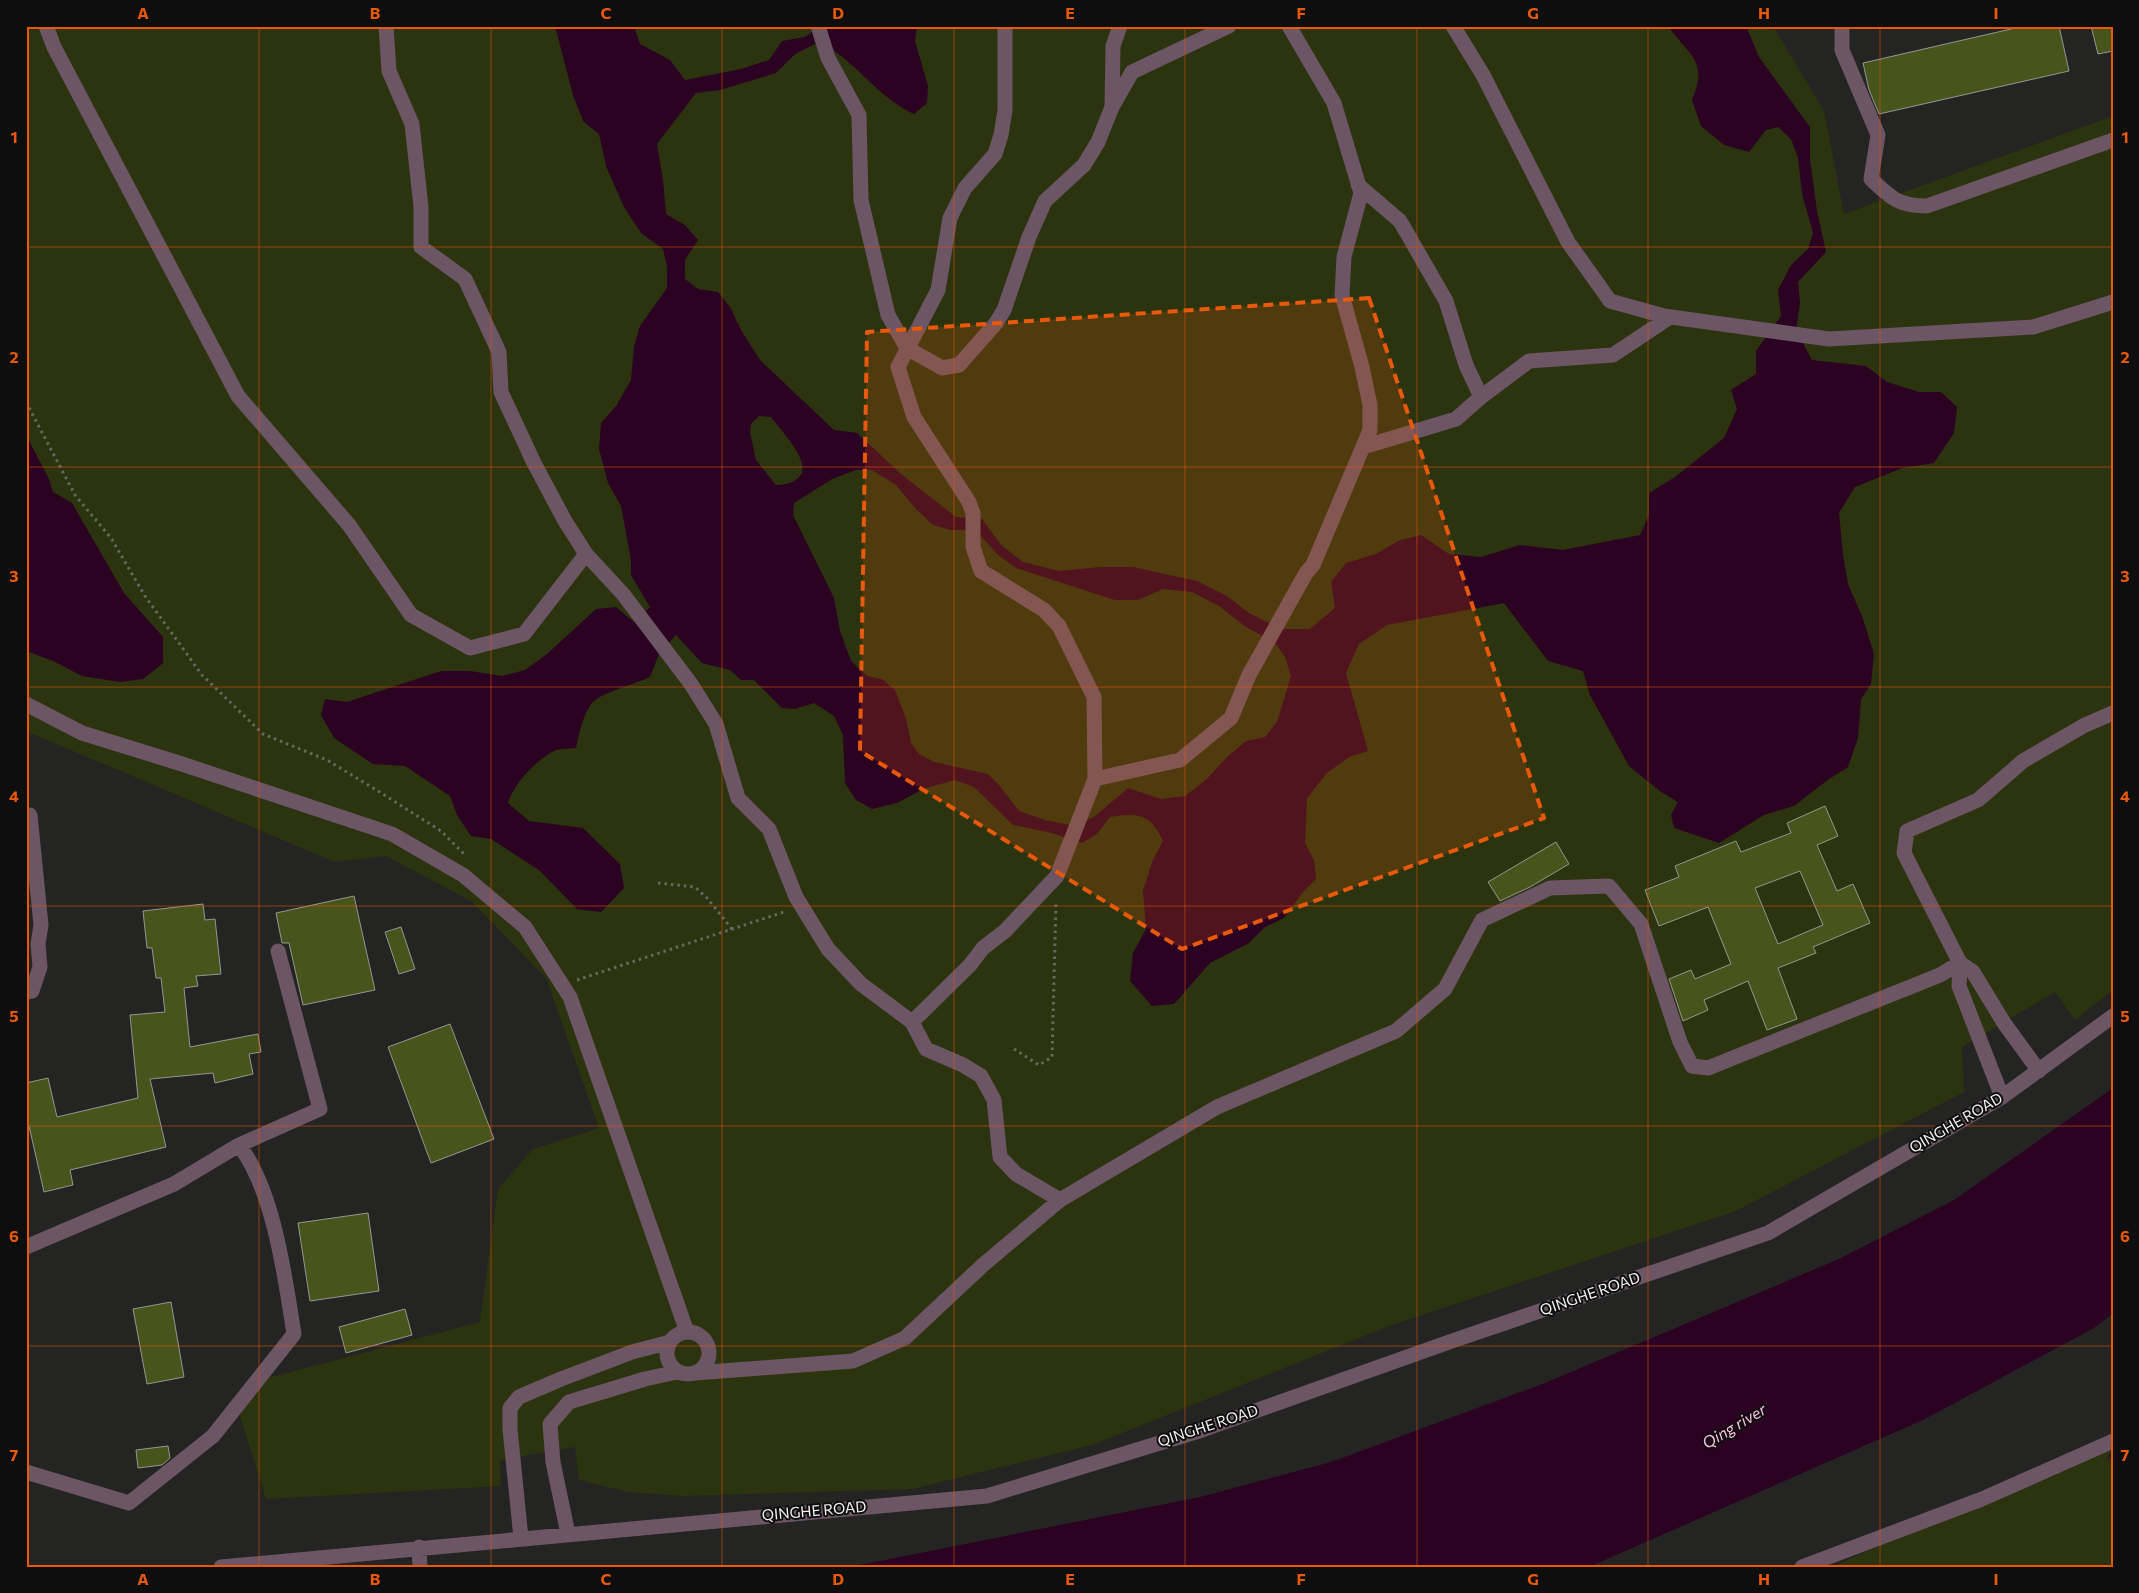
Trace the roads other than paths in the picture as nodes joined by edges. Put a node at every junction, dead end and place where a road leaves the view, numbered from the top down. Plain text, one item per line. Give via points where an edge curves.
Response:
1 (46, 26) edge
2 (386, 26) edge
3 (818, 26) edge
4 (1005, 26) edge
5 (1120, 26) edge
6 (1229, 26) edge
7 (1289, 26) edge
8 (1453, 26) edge
9 (1842, 26) edge
10 (1112, 107) junction
11 (2113, 140) edge
12 (1358, 185) junction
13 (2113, 302) edge
14 (1670, 317) junction
15 (907, 348) junction
16 (1481, 397) junction
17 (1363, 447) junction
18 (586, 554) junction
19 (26, 704) edge
20 (2113, 713) edge
21 (1095, 780) junction
22 (30, 815) dead end
23 (278, 951) dead end
24 (1960, 963) junction
25 (26, 992) edge
26 (2113, 1016) edge
27 (912, 1022) junction
28 (2039, 1071) junction
29 (2002, 1097) junction
30 (238, 1145) junction
31 (1060, 1200) junction
32 (26, 1247) edge
33 (688, 1332) junction
34 (670, 1342) junction
35 (677, 1372) junction
36 (696, 1373) junction
37 (2113, 1441) edge
38 (26, 1472) edge
39 (568, 1534) junction
40 (521, 1538) junction
41 (419, 1547) junction
42 (221, 1567) edge
43 (420, 1567) edge
44 (1802, 1567) edge

1 - 18 street via 238,396 349,525 411,615 470,648 524,634
2 - 18 street via 389,71 412,124 421,207 421,248 465,279 499,352 501,392 564,521
3 - 15 street via 828,58 860,115 861,200 888,315
4 - 15 street via 1005,110 1001,135 995,154 965,188 950,218 938,290
5 - 10 street via 1113,46
6 - 10 street via 1132,72
7 - 12 street via 1334,104
8 - 14 street via 1483,75 1568,242 1610,301
9 - 11 street via 1842,50 1878,135 1871,179 1893,200 1909,206 1927,206
10 - 15 street via 1098,142 1084,165 1045,201 1004,310 974,349 959,365 942,368
12 - 16 street via 1400,220 1446,301 1466,365
12 - 17 street via 1361,193 1344,258 1342,295 1370,406 1370,430
13 - 14 street via 2033,327 1829,340
14 - 16 street via 1613,355 1530,361
15 - 21 street via 898,367 914,417 969,502 973,514 973,547 981,571 1044,610 1059,626 1094,697
16 - 17 street via 1456,419
17 - 21 street via 1313,565 1249,675 1231,718 1180,760
18 - 27 street via 624,594 691,684 716,724 738,798 769,829 796,896 828,949 861,984
19 - 33 street via 82,732 392,834 462,875 525,927 570,997
20 - 24 street via 2085,725 2023,761 1978,800 1907,832 1904,853
21 - 27 street via 1057,876
22 - 25 street via 41,925 38,944 40,967 32,991
23 - 30 street via 320,1109
24 - 28 street via 1973,972
24 - 29 street via 1959,986
24 - 31 street via 1940,975 1708,1068 1692,1066 1680,1042 1641,924 1609,886 1550,888 1482,920 1444,989 1396,1031 1218,1106
26 - 28 street, QINGHE ROAD
27 - 31 street via 926,1049 981,1076 994,1100 1000,1157 1016,1174
28 - 29 street, QINGHE ROAD
29 - 39 street, QINGHE ROAD via 1768,1233 1202,1430 987,1496
30 - 32 street via 174,1184
30 - 38 street via 249,1159 264,1195 282,1259 294,1334 213,1436 129,1503
31 - 36 street via 983,1265 905,1338 854,1361
33 - 34 street
33 - 36 street via 701,1337 709,1349 707,1364
34 - 35 street via 668,1362
34 - 40 street via 561,1378 519,1397 510,1408
35 - 36 street
35 - 39 street via 645,1378 569,1402 550,1424
37 - 44 street via 1982,1499
39 - 40 street, QINGHE ROAD
40 - 41 street, QINGHE ROAD
41 - 42 street, QINGHE ROAD
41 - 43 street

